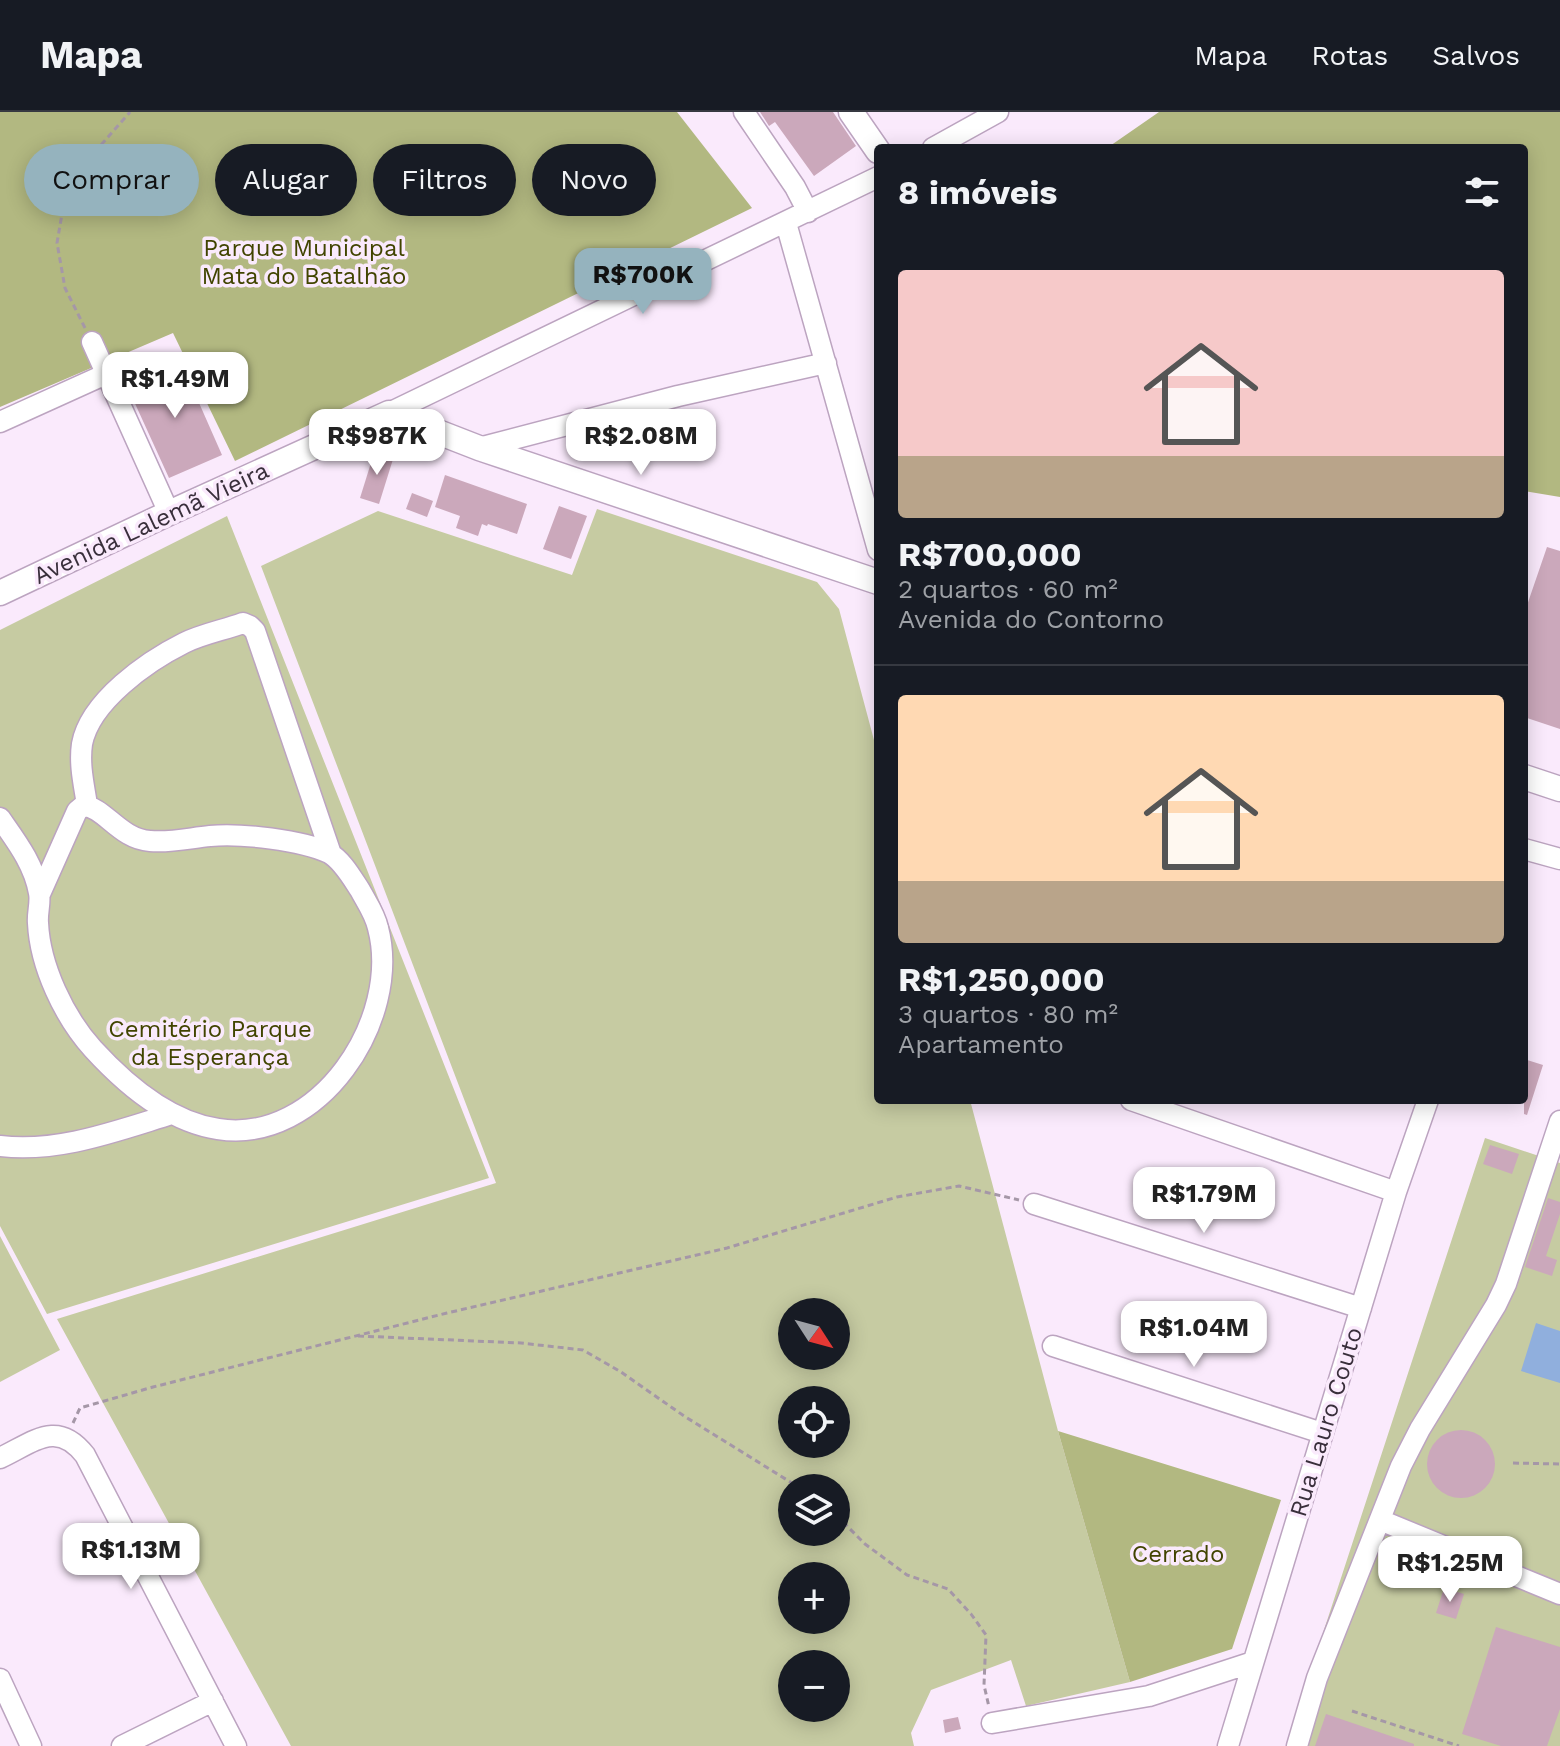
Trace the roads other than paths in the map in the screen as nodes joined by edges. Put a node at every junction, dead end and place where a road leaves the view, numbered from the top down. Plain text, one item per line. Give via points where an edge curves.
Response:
1 (744, 112) edge
2 (851, 112) edge
3 (998, 112) edge
4 (940, 144) edge
5 (874, 145) edge
6 (874, 179) edge
7 (808, 212) junction
8 (786, 223) junction
9 (92, 342) road end
10 (826, 363) junction
11 (106, 374) junction
12 (389, 413) junction
13 (0, 422) edge
14 (479, 448) junction
15 (169, 513) junction
16 (874, 536) edge
17 (874, 581) edge
18 (0, 593) edge
19 (1528, 778) edge
20 (1560, 789) edge
21 (87, 805) junction
22 (0, 818) edge
23 (1528, 850) edge
24 (331, 854) junction
25 (1560, 859) edge
26 (40, 894) junction
27 (1143, 1104) edge
28 (1427, 1104) edge
29 (172, 1114) junction
30 (1560, 1121) edge
31 (0, 1146) edge
32 (1551, 1178) edge
33 (1396, 1192) junction
34 (1034, 1204) road end
35 (1361, 1308) junction
36 (1053, 1346) dead end
37 (1322, 1433) junction
38 (9, 1454) edge
39 (1380, 1520) junction
40 (1560, 1594) edge
41 (1253, 1662) junction
42 (0, 1679) edge
43 (213, 1701) junction
44 (992, 1723) road end
45 (31, 1746) edge
46 (122, 1746) edge
47 (236, 1746) edge
48 (1228, 1746) edge
49 (1297, 1746) edge

1 - 7 street
2 - 5 main road
3 - 4 street
6 - 7 street
7 - 8 street
8 - 10 street
8 - 12 street
9 - 11 street
10 - 14 street
10 - 16 street
11 - 13 street
11 - 15 street
12 - 14 main road
12 - 15 main road, Avenida Lalemã Vieira
14 - 17 main road
15 - 18 main road, Avenida Lalemã Vieira
19 - 20 main road
21 - 24 street via 130,837 248,837 291,841
21 - 24 street via 80,769 82,741 112,692 185,642 243,623 255,631
21 - 26 street via 77,811
22 - 26 street via 26,855
23 - 25 street
24 - 29 street via 350,874 379,931 380,981 357,1053 325,1092 301,1111 272,1123 219,1129
26 - 29 street via 38,923 46,961 77,1030 117,1072
27 - 33 street
28 - 33 street, Rua Lauro Couto
29 - 31 street via 40,1148
30 - 32 street
32 - 39 street via 1496,1305 1420,1429
33 - 35 street, Rua Lauro Couto
34 - 35 street
35 - 37 street, Rua Lauro Couto
36 - 37 street
37 - 41 street, Rua Lauro Couto
38 - 43 street via 54,1435 66,1437 85,1455
39 - 40 street
39 - 49 street via 1317,1678
41 - 44 street via 1149,1696
41 - 48 street, Rua Lauro Couto
42 - 45 street
43 - 46 street
43 - 47 street

